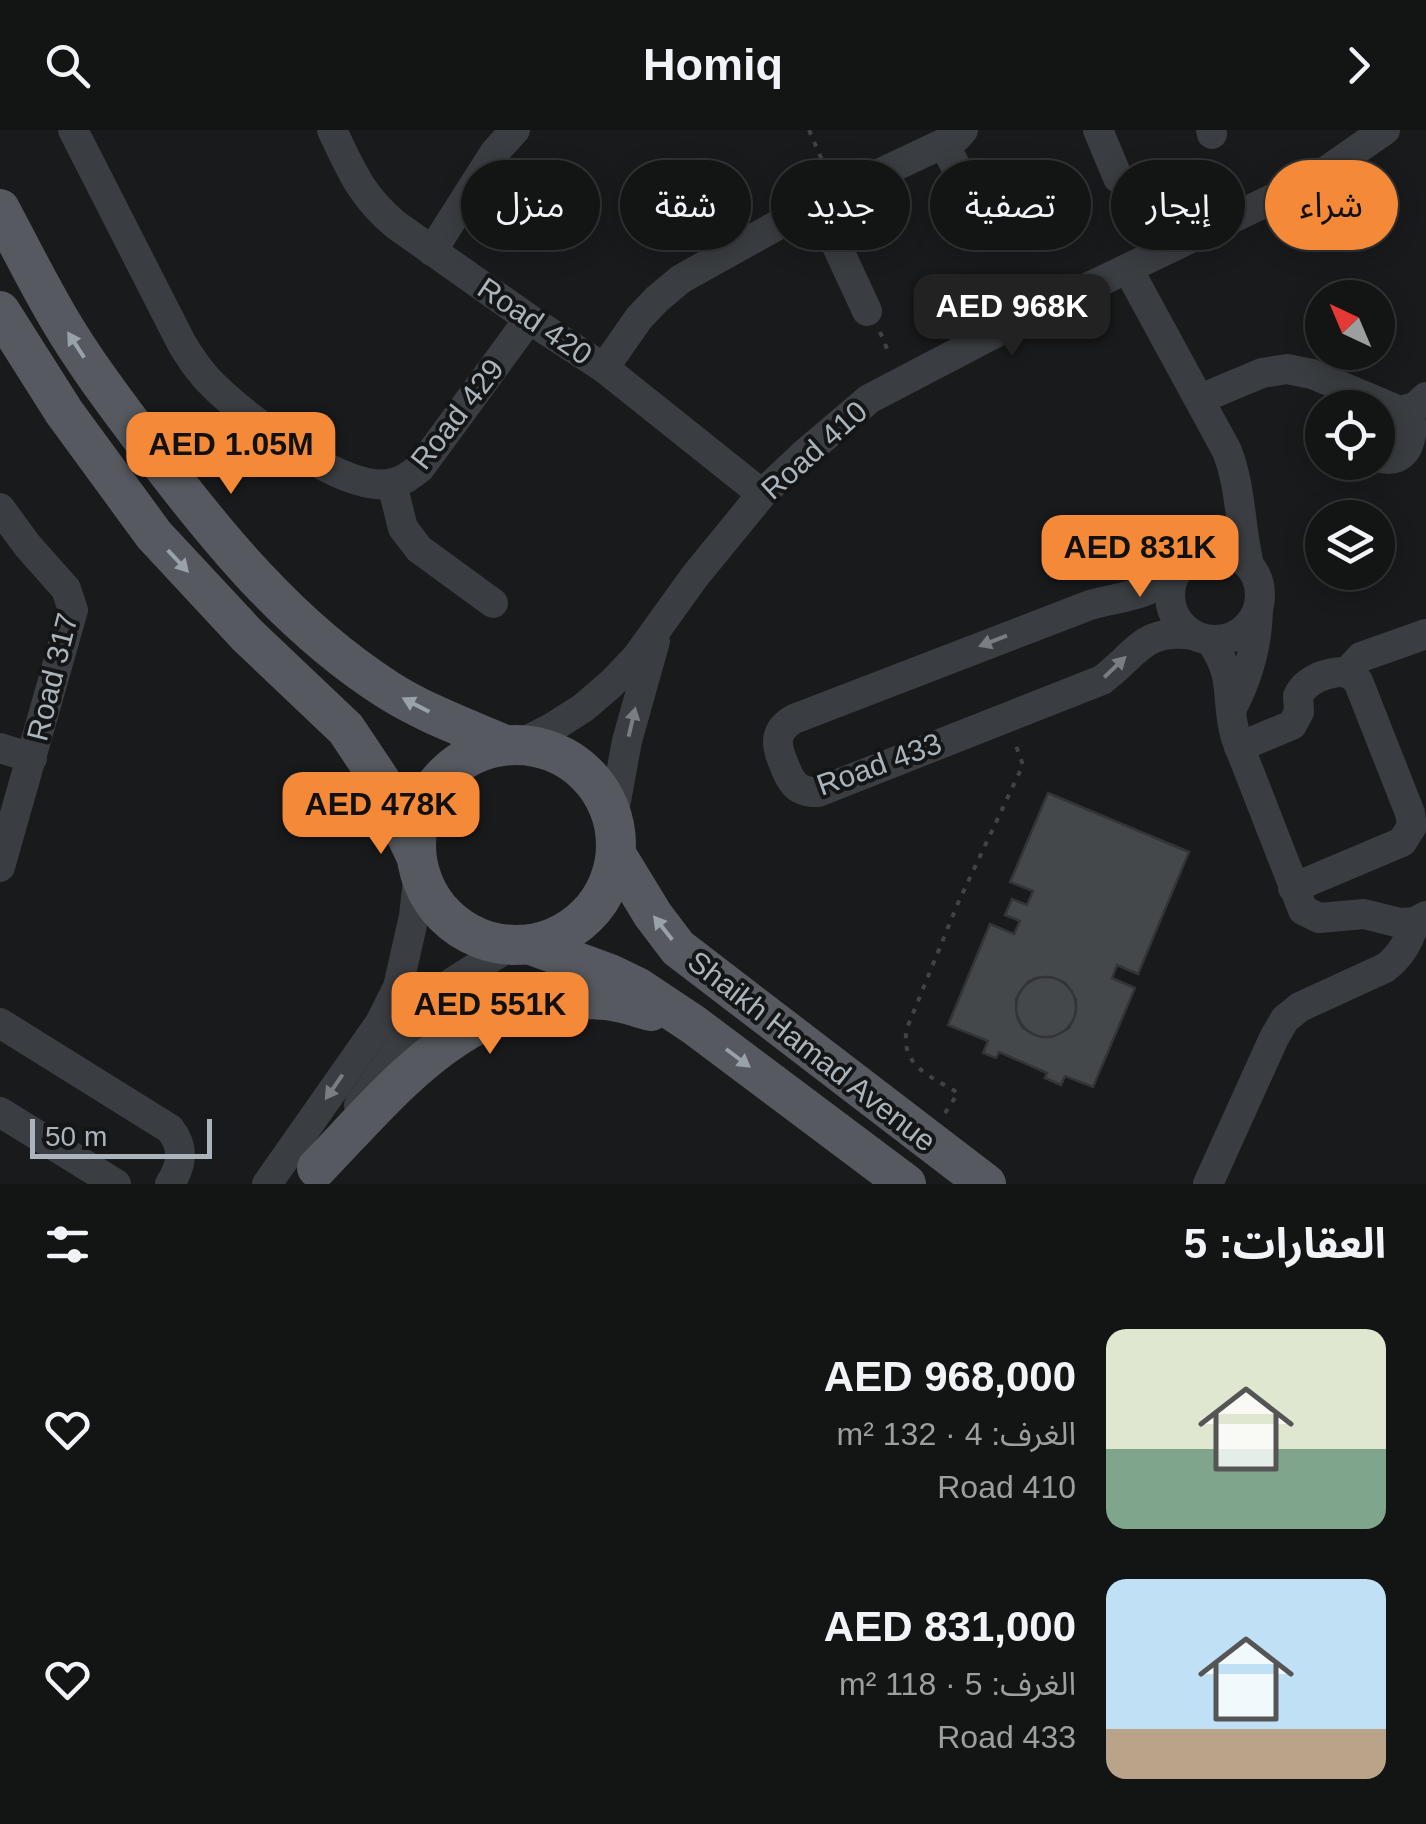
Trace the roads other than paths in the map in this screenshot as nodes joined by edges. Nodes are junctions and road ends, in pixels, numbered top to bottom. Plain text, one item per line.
1 (73, 130) edge
2 (332, 130) edge
3 (515, 130) edge
4 (1098, 130) edge
5 (1385, 130) edge
6 (954, 137) edge
7 (907, 160) edge
8 (1111, 161) edge
9 (0, 209) edge
10 (771, 230) edge
11 (845, 250) edge
12 (432, 251) junction
13 (1128, 269) junction
14 (0, 311) edge
15 (866, 311) road end
16 (529, 319) junction
17 (604, 368) junction
18 (1200, 400) junction
19 (1417, 404) edge
20 (1395, 460) edge
21 (392, 484) junction
22 (762, 494) junction
23 (1238, 507) junction
24 (0, 508) edge
25 (1211, 550) junction
26 (1249, 565) junction
27 (1179, 568) junction
28 (493, 603) dead end
29 (1258, 611) junction
30 (658, 629) junction
31 (1426, 634) edge
32 (1201, 637) junction
33 (1347, 672) junction
34 (1229, 714) junction
35 (513, 744) junction
36 (1239, 747) junction
37 (0, 748) edge
38 (32, 758) junction
39 (615, 836) junction
40 (417, 863) junction
41 (0, 867) edge
42 (1293, 888) junction
43 (1420, 919) edge
44 (520, 945) junction
45 (0, 1024) edge
46 (694, 1025) junction
47 (0, 1112) edge
48 (308, 1161) edge
49 (113, 1183) edge
50 (170, 1184) edge
51 (246, 1184) edge
52 (267, 1184) edge
53 (906, 1184) edge
54 (986, 1184) edge
55 (1208, 1184) edge

1 - 21 street, Road 429
2 - 12 street, Road 420
3 - 12 street
4 - 8 street
5 - 13 street, Road 410
6 - 7 street
35 -> 9 main road
10 - 17 street
11 - 15 street
12 - 16 street, Road 420
13 - 18 street
13 - 22 street, Road 410
14 -> 40 main road
16 - 17 street, Road 420
16 - 21 street, Road 429
17 - 22 street, Road 420
18 - 19 street
18 - 23 street
19 - 20 street
21 - 28 street
22 - 30 street, Road 410
23 - 25 street
23 - 26 street
24 - 38 street, Road 317
25 - 26 street
25 - 27 street
26 - 29 street
27 - 32 street
27 -> 32 street, Road 433
29 - 32 street
29 - 34 street
30 - 35 street, Road 410
39 -> 30 street, Road 410
31 - 33 street
32 - 34 street
33 - 36 street
33 - 42 street
34 - 36 street
35 - 39 main road
35 - 40 main road
36 - 42 street
37 - 38 street
38 - 41 street, Road 317
39 - 44 main road
54 -> 39 main road, Shaikh Hamad Avenue
40 - 44 main road
40 -> 48 street
42 - 43 street
43 - 55 street
44 - 46 main road, Shaikh Hamad Avenue
44 - 48 street
45 - 50 street
46 - 48 main road
46 -> 53 main road, Shaikh Hamad Avenue
47 - 49 street
48 - 51 street
48 - 52 street

